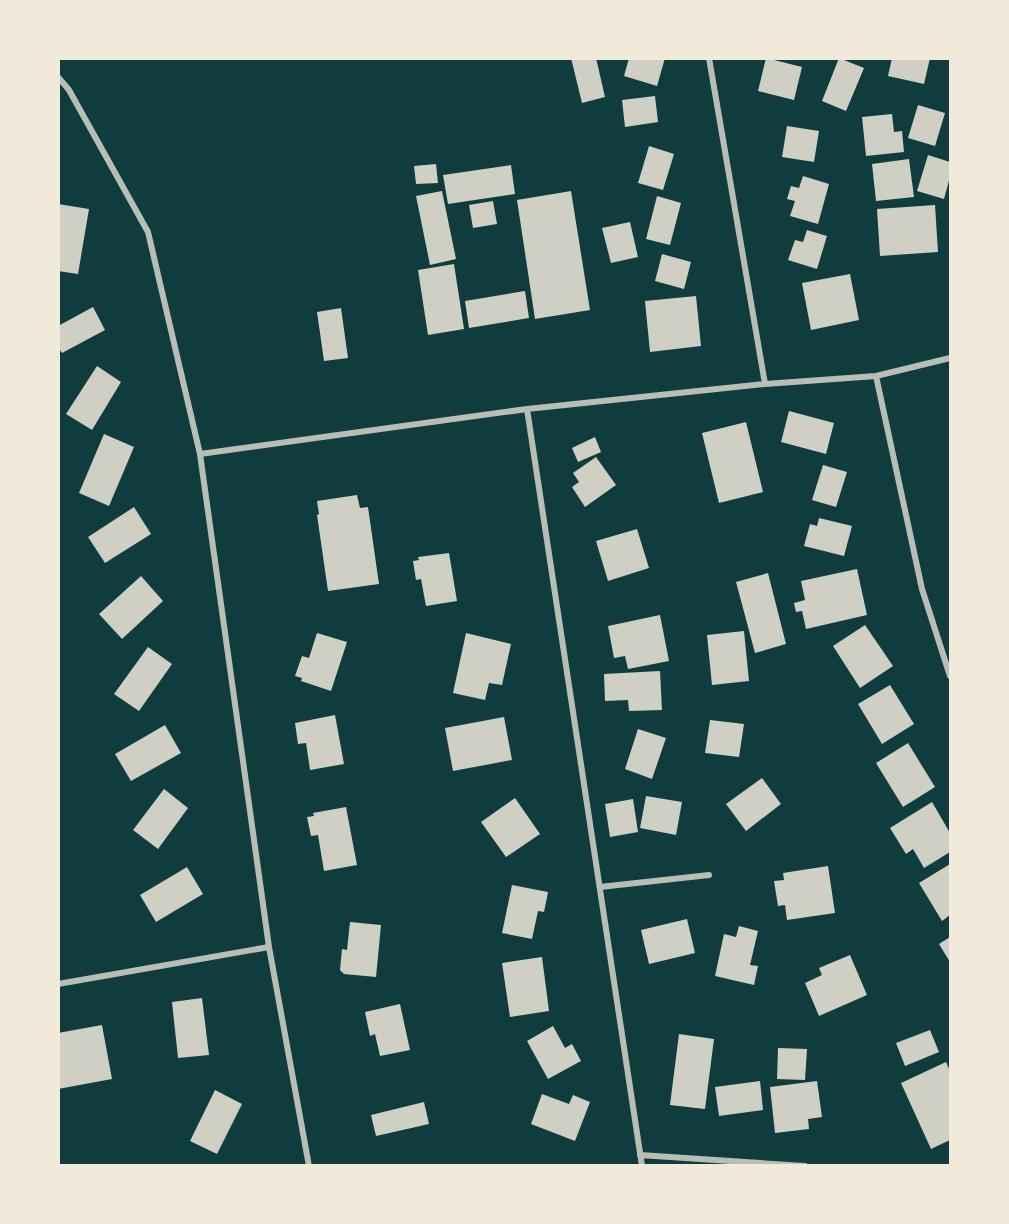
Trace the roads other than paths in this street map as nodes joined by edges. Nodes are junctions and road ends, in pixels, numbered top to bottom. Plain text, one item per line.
1 (710, 58) edge
2 (58, 77) edge
3 (951, 358) edge
4 (876, 376) junction
5 (765, 384) junction
6 (527, 409) junction
7 (200, 454) junction
8 (951, 676) edge
9 (709, 875) dead end
10 (600, 887) junction
11 (269, 947) junction
12 (58, 984) edge
13 (640, 1155) junction
14 (309, 1166) edge
15 (642, 1166) edge
16 (805, 1166) edge

1 - 5 street
2 - 7 street
3 - 4 street
4 - 5 street
4 - 8 street
5 - 6 street
6 - 7 street
6 - 10 street
7 - 11 street
9 - 10 street
10 - 13 street
11 - 12 street
11 - 14 street
13 - 15 street
13 - 16 street

